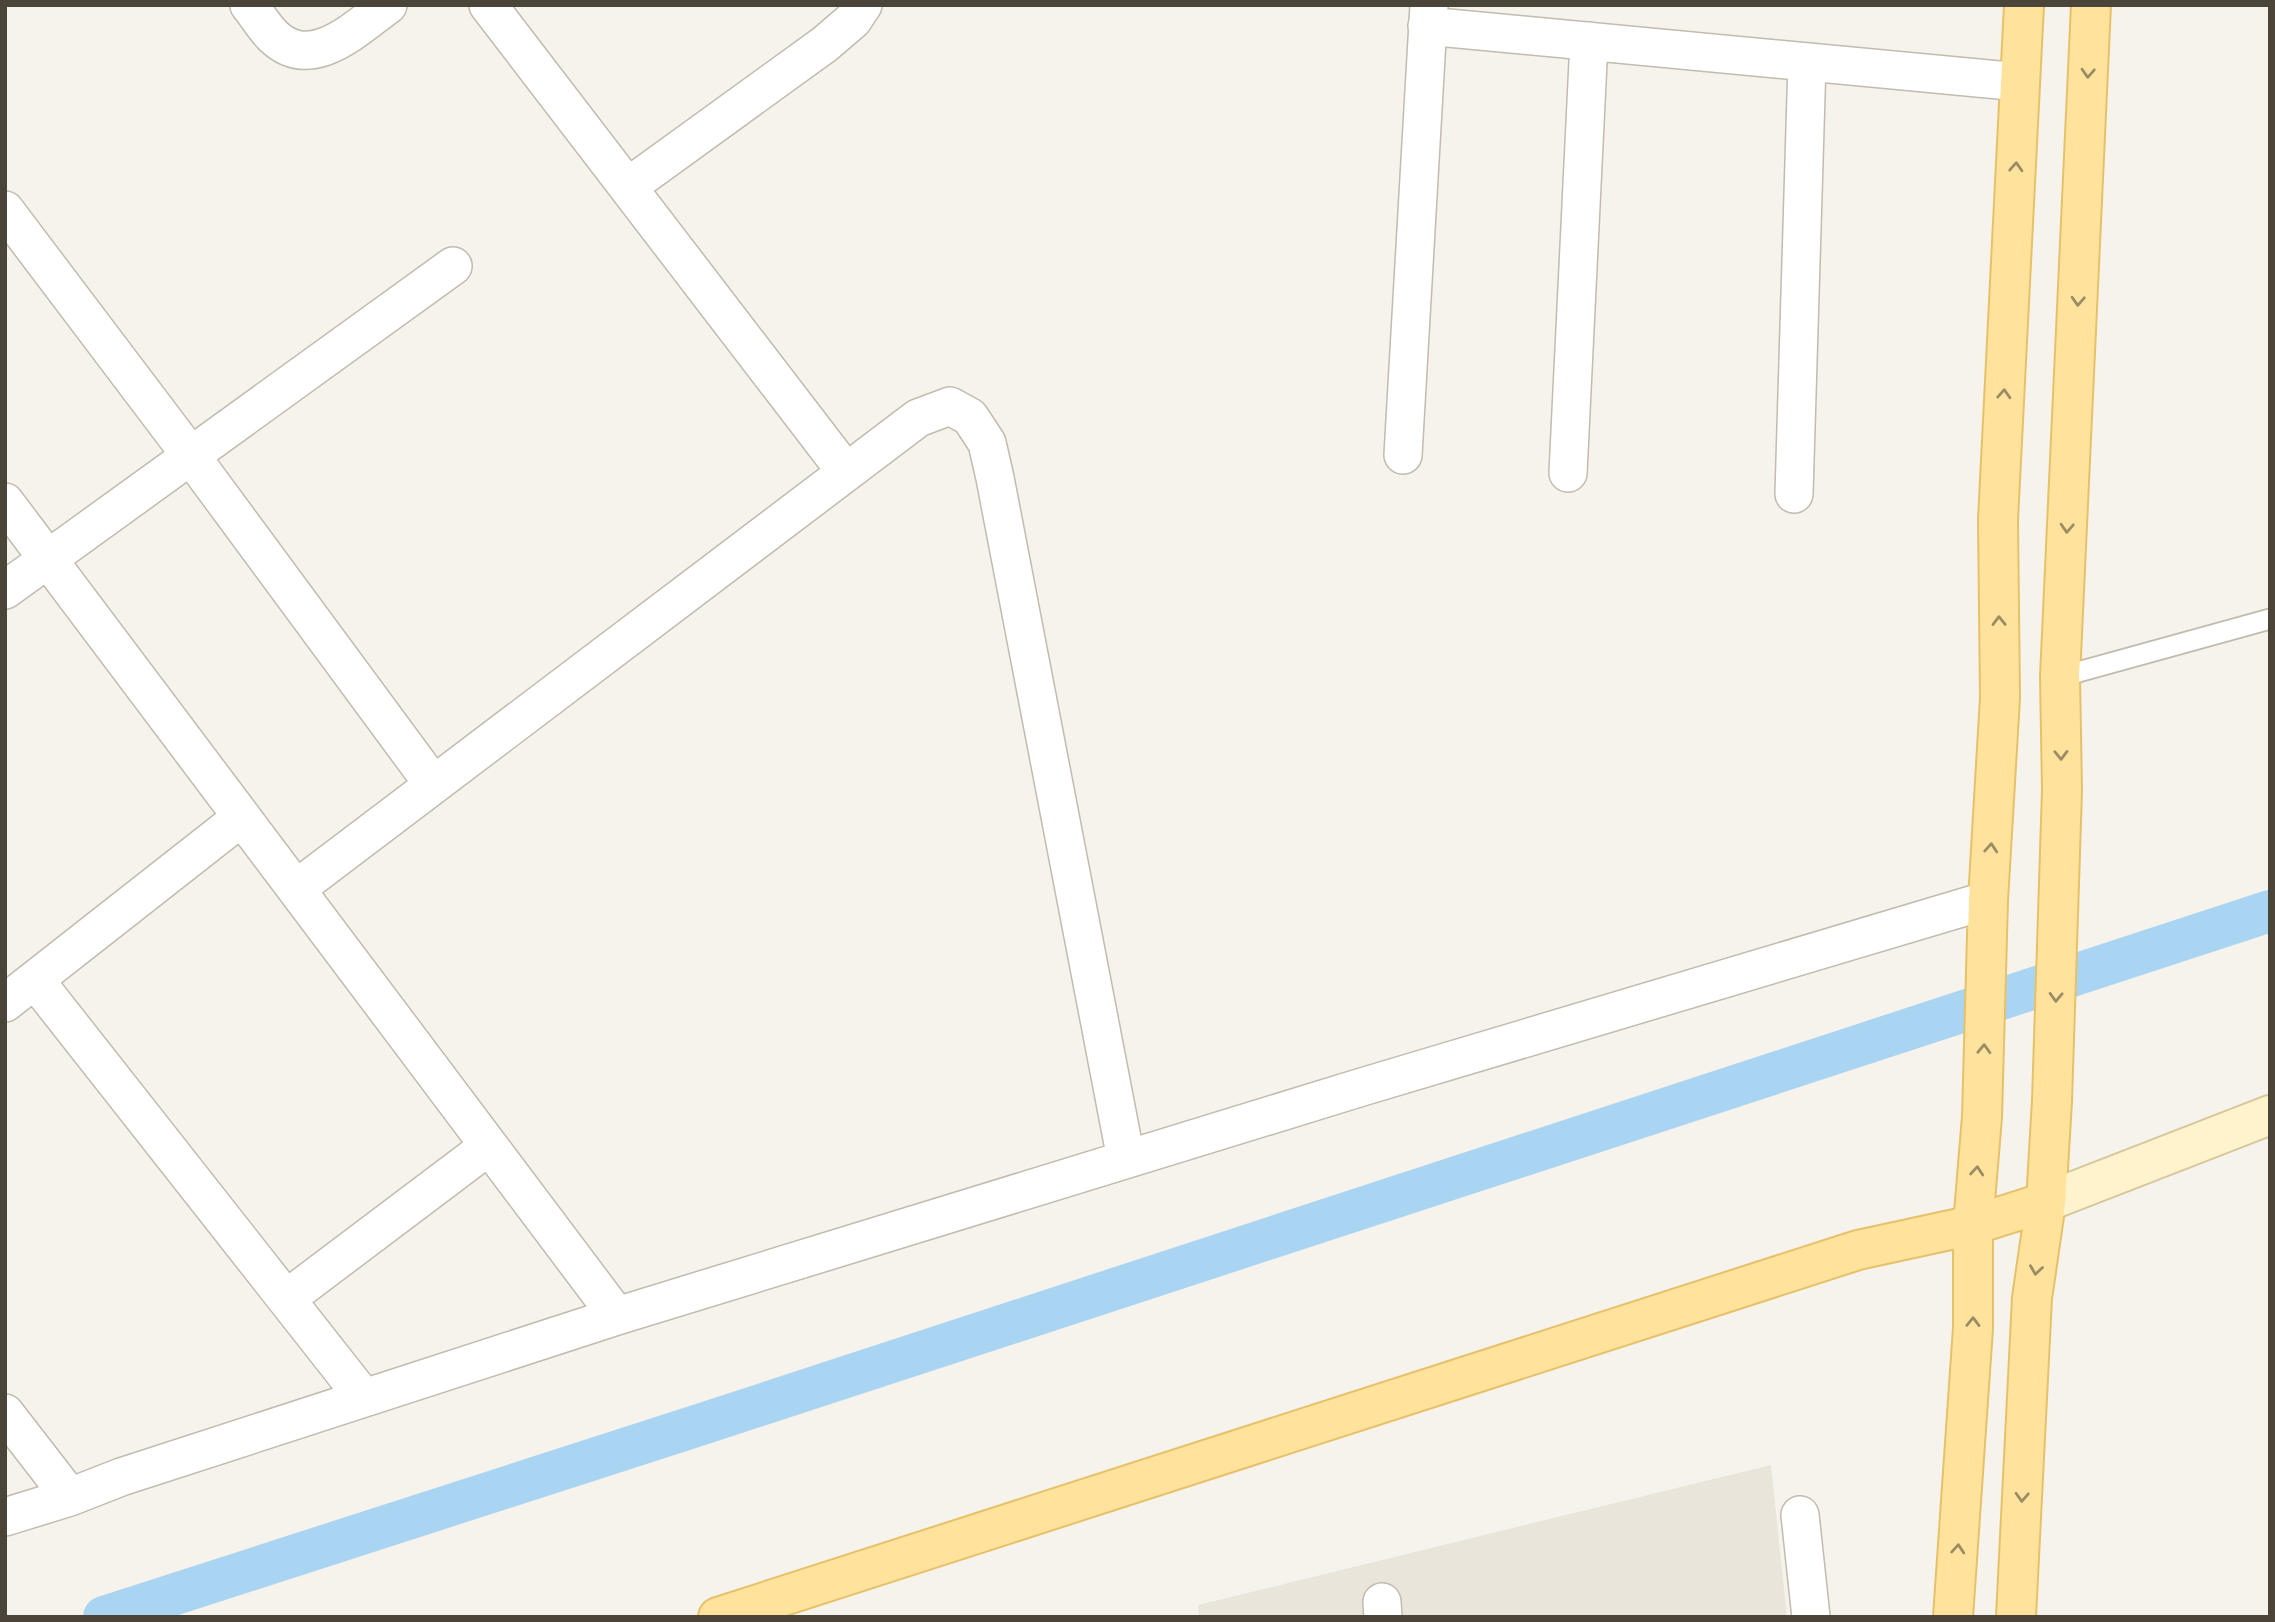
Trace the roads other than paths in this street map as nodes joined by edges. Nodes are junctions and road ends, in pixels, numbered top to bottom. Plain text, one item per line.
1 (249, 5) edge
2 (388, 5) edge
3 (488, 5) edge
4 (863, 5) edge
5 (2024, 5) edge
6 (2091, 5) edge
7 (1428, 15) edge
8 (1538, 20) edge
9 (1589, 41) junction
10 (1807, 62) junction
11 (2020, 82) junction
12 (629, 186) junction
13 (5, 210) edge
14 (453, 266) dead end
15 (1403, 455) dead end
16 (191, 456) junction
17 (846, 472) junction
18 (1568, 473) dead end
19 (1794, 494) dead end
20 (5, 502) edge
21 (48, 559) junction
22 (5, 590) edge
23 (2270, 618) edge
24 (2060, 677) junction
25 (433, 784) junction
26 (242, 817) junction
27 (296, 889) junction
28 (1988, 900) junction
29 (35, 980) junction
30 (5, 1003) edge
31 (2270, 1115) edge
32 (489, 1146) junction
33 (1126, 1159) junction
34 (2046, 1202) junction
35 (1973, 1225) junction
36 (286, 1299) junction
37 (617, 1316) junction
38 (364, 1398) junction
39 (5, 1413) edge
40 (70, 1497) junction
41 (1800, 1515) dead end
42 (5, 1517) edge
43 (718, 1617) edge
44 (1811, 1617) edge
45 (1953, 1617) edge
46 (2016, 1617) edge

1 - 2 street
3 - 12 street
4 - 12 street
5 - 11 main road
6 -> 24 main road
7 - 8 street
7 - 15 street
8 - 9 street
9 - 10 street
9 - 18 street
10 - 11 street
10 - 19 street
28 -> 11 main road
12 - 17 street
13 - 16 street
14 - 16 street
16 - 21 street
16 - 25 street
17 - 25 street
17 - 33 street
20 - 21 street
21 - 22 street
21 - 26 street
23 - 24 lane
24 -> 34 main road
25 - 27 street
26 - 27 street
26 - 29 street
27 - 32 street
28 - 33 street
35 -> 28 main road
29 - 30 street
29 - 36 street
31 - 34 main road
32 - 36 street
32 - 37 street
33 - 37 street
34 - 35 main road
34 -> 46 main road
35 - 43 main road
45 -> 35 main road
36 - 38 street
37 - 38 street
38 - 40 street
39 - 40 street
40 - 42 street
41 - 44 street

